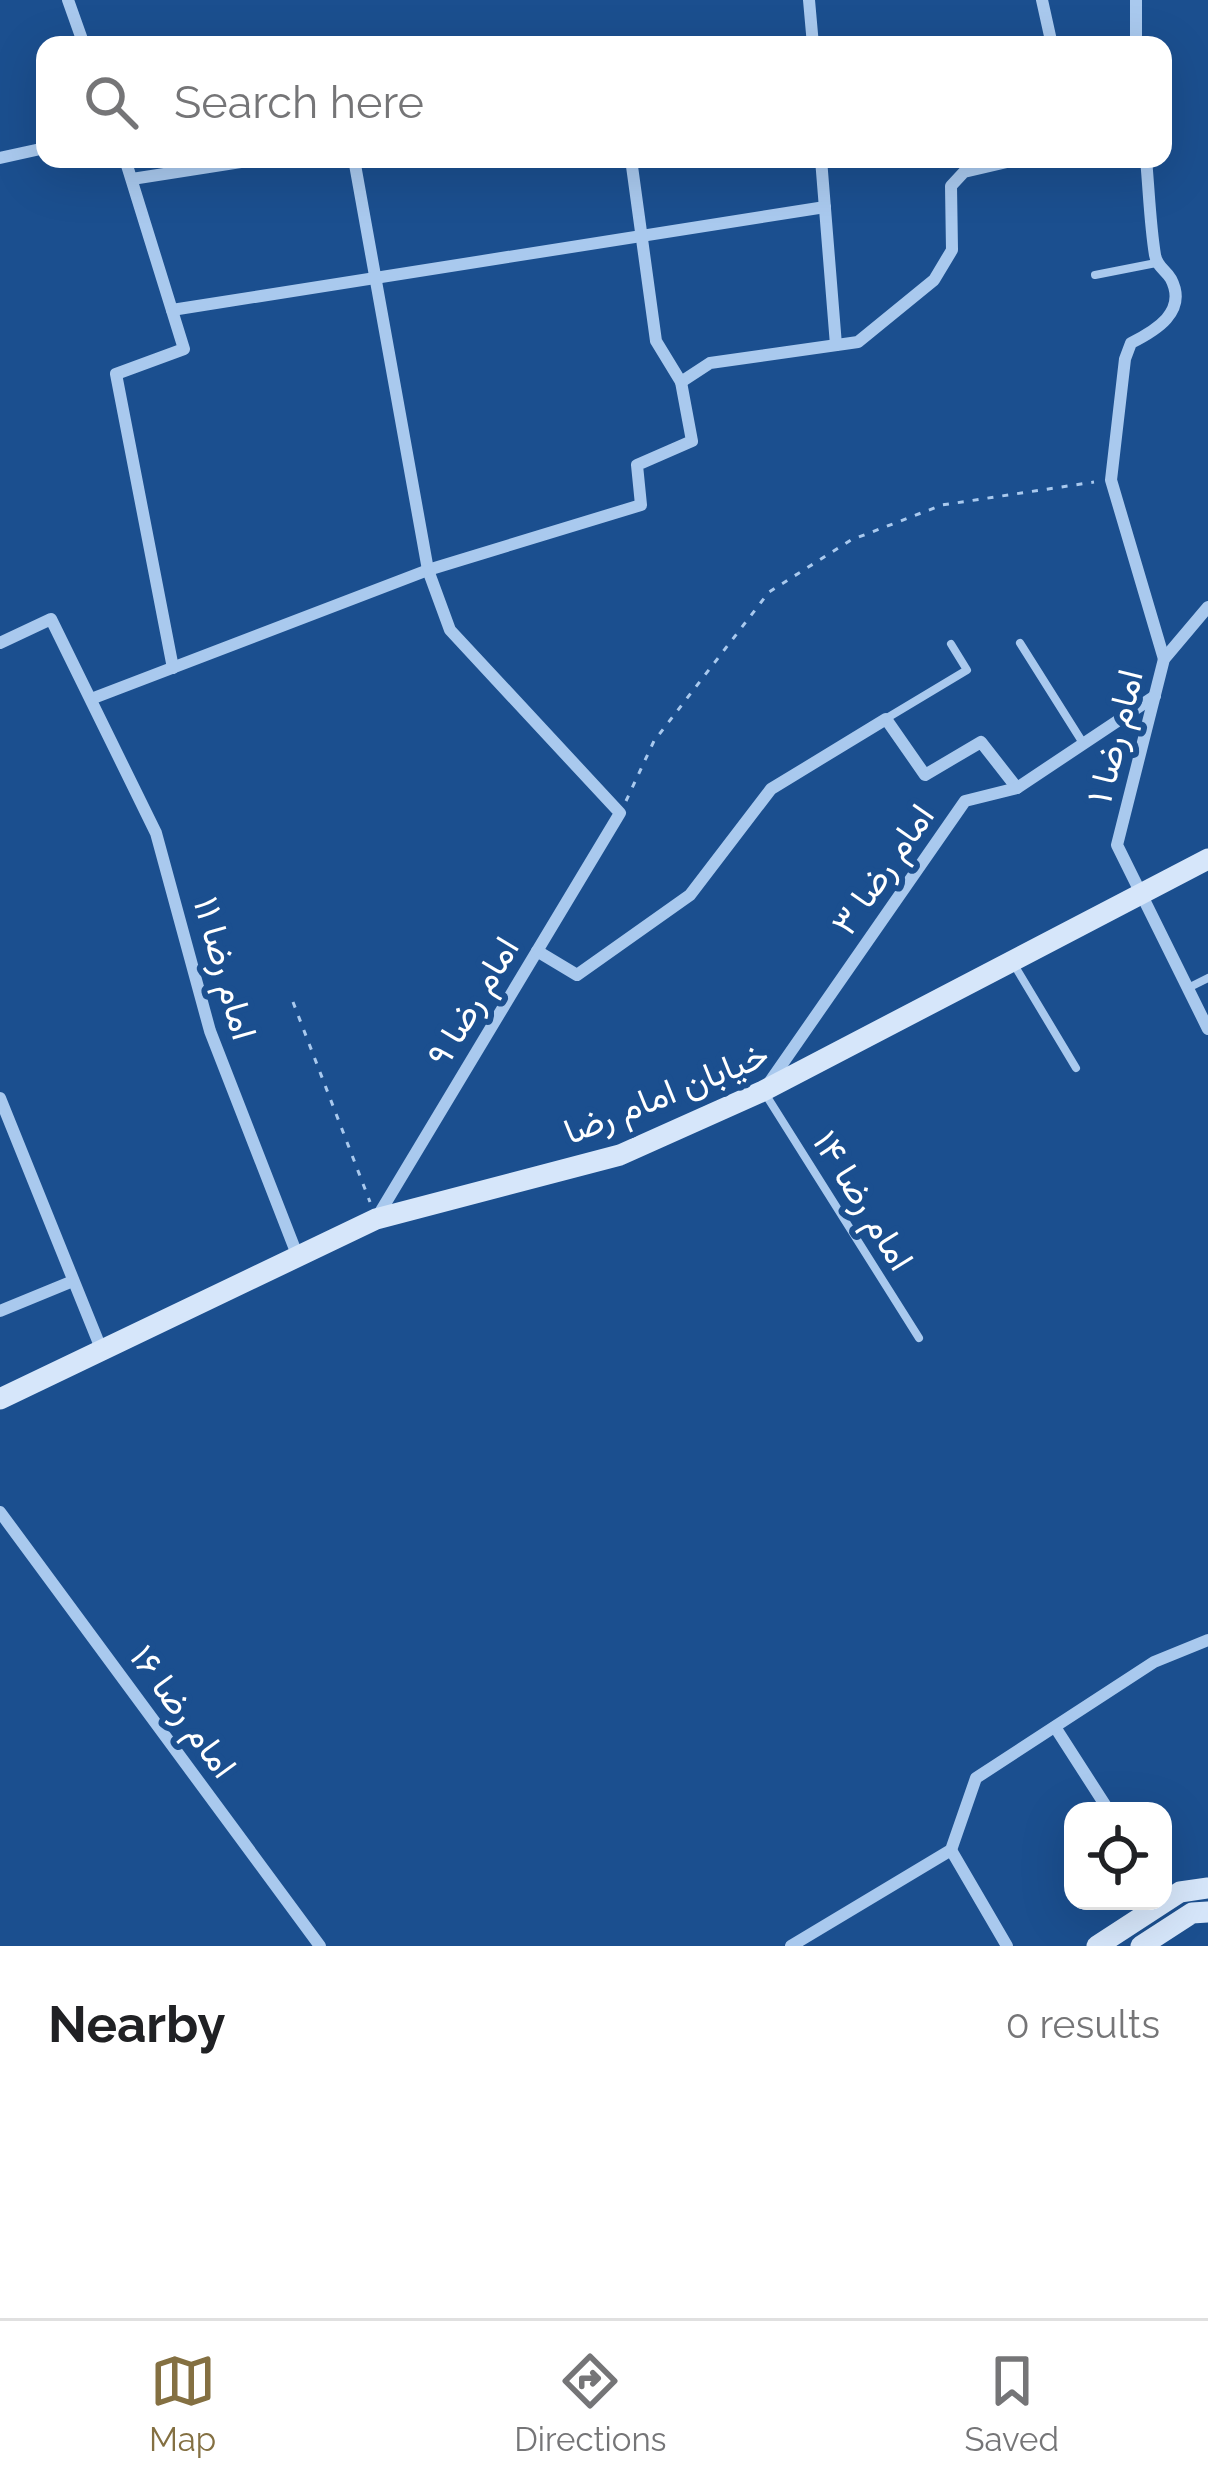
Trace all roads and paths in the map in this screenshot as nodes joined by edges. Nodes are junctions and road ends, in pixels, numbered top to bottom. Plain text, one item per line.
1 (68, 0) edge
2 (809, 0) edge
3 (1042, 0) edge
4 (1136, 0) edge
5 (81, 36) edge
6 (812, 36) edge
7 (1050, 36) edge
8 (1136, 36) edge
9 (36, 150) edge
10 (0, 158) edge
11 (129, 168) edge
12 (203, 168) edge
13 (356, 168) edge
14 (632, 168) edge
15 (822, 168) edge
16 (981, 168) edge
17 (1147, 168) edge
18 (133, 179) junction
19 (825, 207) junction
20 (642, 236) junction
21 (1156, 262) junction
22 (1095, 275) dead end
23 (375, 278) junction
24 (172, 310) junction
25 (836, 345) junction
26 (681, 382) junction
27 (1111, 480) junction
28 (428, 570) junction
29 (1208, 607) edge
30 (0, 643) edge
31 (1020, 643) dead end
32 (951, 644) dead end
33 (1164, 658) junction
34 (173, 668) junction
35 (1155, 696) junction
36 (91, 699) junction
37 (886, 719) junction
38 (1084, 743) junction
39 (1017, 788) junction
40 (620, 813) junction
41 (1208, 859) edge
42 (1142, 895) junction
43 (537, 951) junction
44 (1012, 962) junction
45 (1208, 978) edge
46 (1187, 988) junction
47 (293, 1002) dead end
48 (1208, 1029) edge
49 (1076, 1068) dead end
50 (764, 1091) junction
51 (0, 1098) edge
52 (15, 1136) junction
53 (0, 1142) edge
54 (376, 1219) junction
55 (298, 1257) junction
56 (74, 1281) junction
57 (0, 1311) edge
58 (920, 1338) dead end
59 (102, 1351) junction
60 (0, 1400) edge
61 (0, 1512) edge
62 (1208, 1640) edge
63 (1054, 1727) junction
64 (1103, 1802) edge
65 (951, 1850) junction
66 (1208, 1888) edge
67 (1172, 1894) edge
68 (1147, 1910) edge
69 (1208, 1912) edge
70 (320, 1946) edge
71 (791, 1946) edge
72 (1007, 1946) edge
73 (1097, 1946) edge
74 (1141, 1946) edge

1 - 5 street
2 - 6 street
3 - 7 street
4 - 8 street
9 - 10 street
11 - 18 street
12 - 18 street
13 - 23 street
14 - 20 street
15 - 19 street
16 - 25 street
17 - 21 street
18 - 24 street
19 - 20 street
19 - 25 street
20 - 23 street
20 - 26 street
21 - 22 lane
21 - 27 street
23 - 24 street
23 - 28 street
24 - 34 street
25 - 26 street
26 - 28 street
27 - 33 street
27 - 40 path
28 - 34 street
28 - 40 street
29 - 33 street
30 - 36 street, امام رضا ۱۱
31 - 38 lane
32 - 37 lane
33 - 35 street, امام رضا ۱
34 - 36 street
35 - 38 street, امام رضا ۳
35 - 42 street, امام رضا ۱
36 - 55 street, امام رضا ۱۱
37 - 39 street
37 - 43 street
38 - 39 street, امام رضا ۳
39 - 50 street, امام رضا ۳
40 - 43 street, امام رضا ۹
41 - 42 street, خیابان امام رضا
42 - 44 street, خیابان امام رضا
42 - 46 street, امام رضا ۱
43 - 54 street, امام رضا ۹
44 - 49 lane
44 - 50 street, خیابان امام رضا
45 - 46 lane
46 - 48 street, امام رضا ۱
47 - 54 path
50 - 54 street, خیابان امام رضا
50 - 58 lane, امام رضا ۱۴
51 - 52 street
52 - 53 street
52 - 56 street
54 - 55 street, خیابان امام رضا
55 - 59 street, خیابان امام رضا
56 - 57 street
56 - 59 street
59 - 60 street, خیابان امام رضا
61 - 70 street, امام رضا ۱۶
62 - 63 street
63 - 64 street
63 - 65 street
65 - 71 street
65 - 72 street
66 - 67 street
68 - 73 street
69 - 74 street

